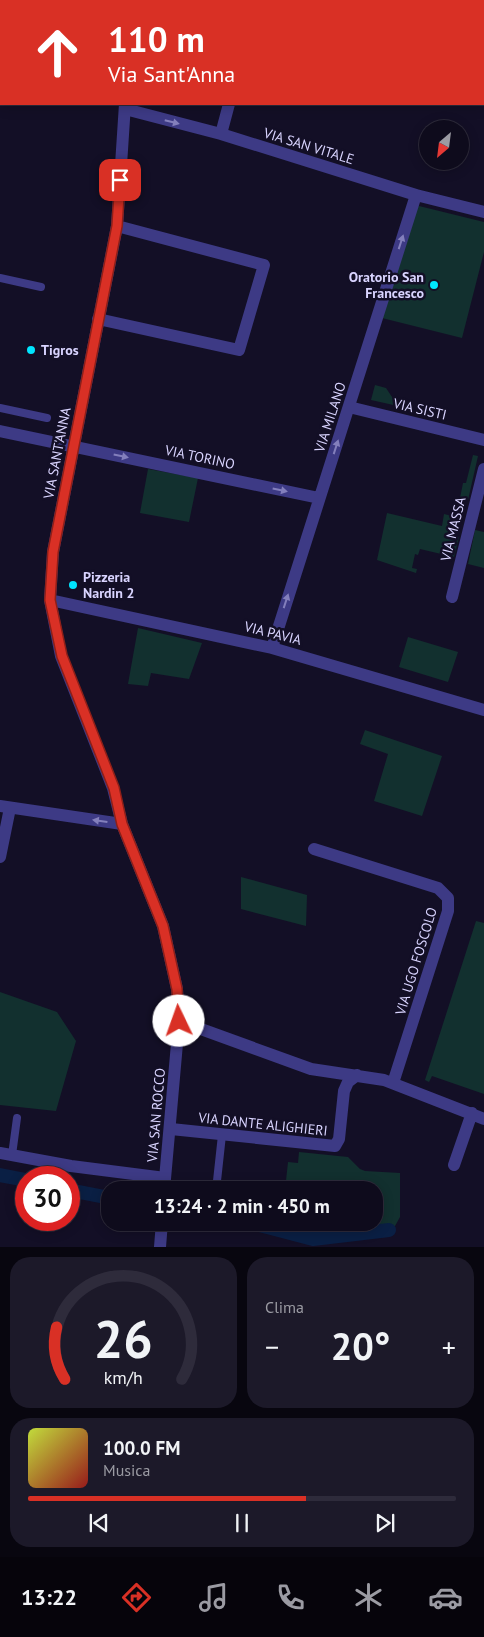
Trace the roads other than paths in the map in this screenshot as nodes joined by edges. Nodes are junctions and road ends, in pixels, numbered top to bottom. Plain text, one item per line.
1 (229, 105) edge
2 (125, 107) edge
3 (221, 134) junction
4 (416, 194) junction
5 (484, 212) edge
6 (117, 226) junction
7 (0, 278) edge
8 (41, 287) dead end
9 (98, 319) junction
10 (349, 407) junction
11 (0, 408) edge
12 (47, 418) dead end
13 (0, 432) edge
14 (484, 440) edge
15 (74, 446) junction
16 (484, 469) edge
17 (319, 498) junction
18 (452, 597) dead end
19 (50, 600) junction
20 (272, 648) junction
21 (484, 710) edge
22 (5, 807) edge
23 (122, 824) junction
24 (314, 849) dead end
25 (0, 857) edge
26 (179, 1021) junction
27 (357, 1075) junction
28 (393, 1083) junction
29 (472, 1113) junction
30 (17, 1118) dead end
31 (484, 1119) edge
32 (171, 1129) junction
33 (222, 1135) junction
34 (6, 1154) edge
35 (454, 1165) dead end
36 (148, 1181) edge
37 (164, 1181) edge
38 (217, 1181) edge
39 (162, 1231) edge
40 (160, 1247) edge

1 - 3 street
2 -> 3 street, VIA SAN VITALE
2 - 6 street, VIA SANT'ANNA
3 - 4 street, VIA SAN VITALE
4 - 5 street, VIA SAN VITALE
10 -> 4 street, VIA MILANO
6 - 9 street, VIA SANT'ANNA
6 - 9 street
7 - 8 lane
9 - 15 street, VIA SANT'ANNA
10 - 14 street, VIA SISTI
17 -> 10 street, VIA MILANO
11 - 12 lane
13 - 15 street, VIA TORINO
15 -> 17 street, VIA TORINO
15 - 19 street, VIA SANT'ANNA
16 - 18 street, VIA MASSA
20 -> 17 street, VIA MILANO
19 - 20 street, VIA PAVIA
19 - 23 street, VIA SANT'ANNA
20 - 21 street, VIA PAVIA
23 -> 22 street
22 - 25 street
23 - 26 street, VIA SAN ROCCO
24 - 28 street, VIA UGO FOSCOLO
26 - 27 street
26 - 32 street, VIA SAN ROCCO
27 - 28 street
27 - 33 street, VIA DANTE ALIGHIERI
28 - 29 street
29 - 31 street
29 - 35 street
30 - 34 lane
32 - 33 street, VIA DANTE ALIGHIERI
32 - 37 street, VIA SAN ROCCO
33 - 38 lane
34 - 36 street
39 - 40 street

